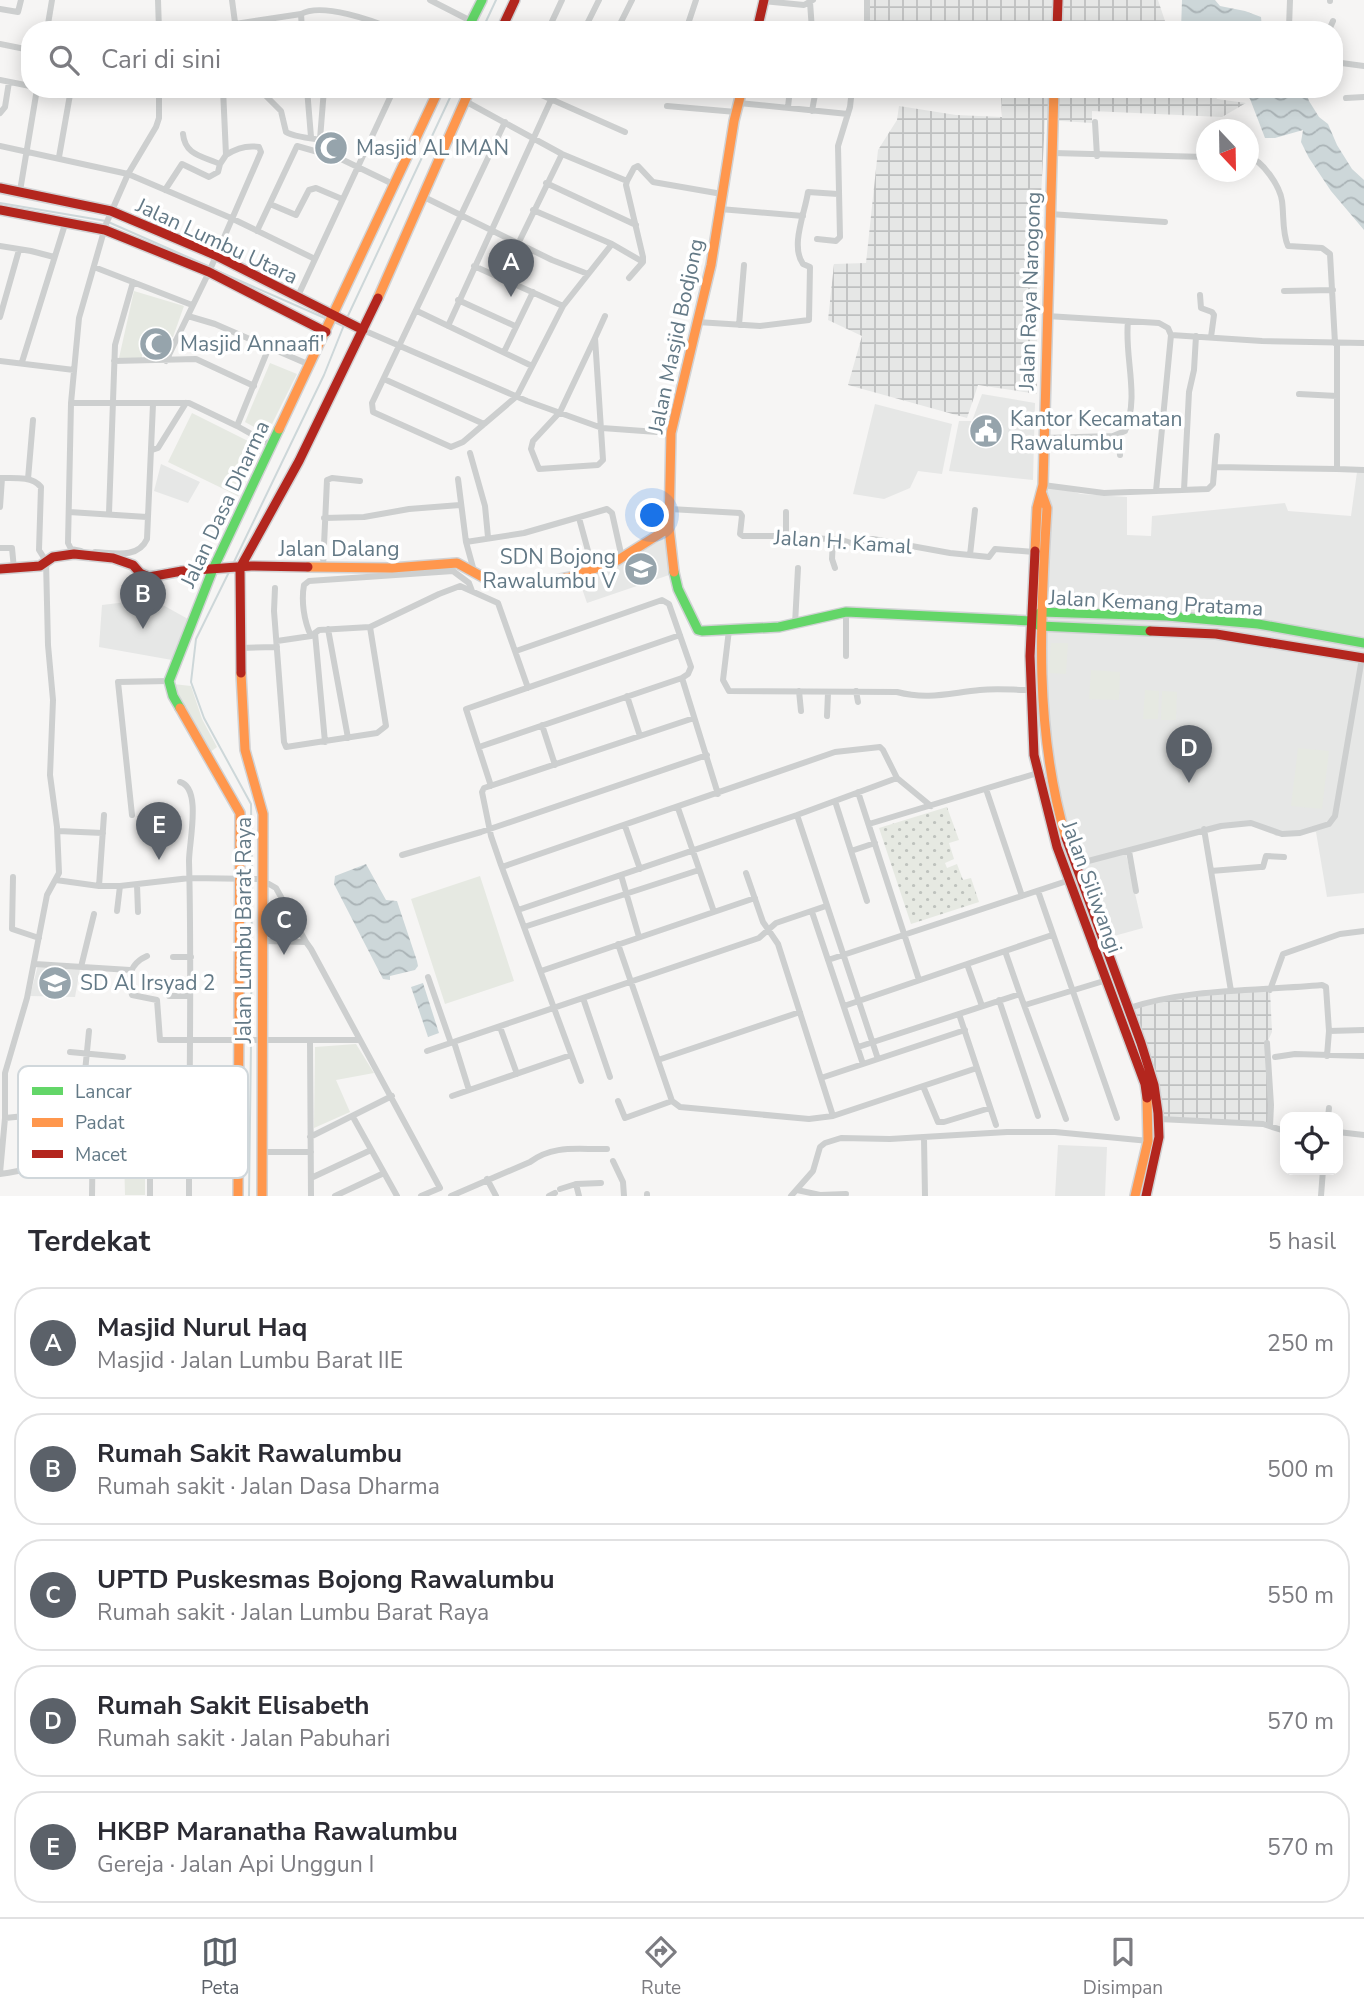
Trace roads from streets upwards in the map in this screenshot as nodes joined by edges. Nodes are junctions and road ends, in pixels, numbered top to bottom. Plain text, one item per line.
1 (21, 0) edge
2 (52, 0) edge
3 (158, 0) edge
4 (232, 0) edge
5 (482, 0) edge
6 (515, 0) edge
7 (562, 0) edge
8 (599, 0) edge
9 (632, 0) edge
10 (696, 0) edge
11 (867, 0) edge
12 (1058, 0) edge
13 (1290, 0) edge
14 (433, 1) edge
15 (764, 1) edge
16 (811, 1) edge
17 (0, 9) edge
18 (301, 14) junction
19 (48, 21) edge
20 (159, 21) edge
21 (235, 21) edge
22 (266, 21) edge
23 (301, 21) edge
24 (372, 21) edge
25 (463, 21) edge
26 (471, 21) edge
27 (505, 21) edge
28 (552, 21) edge
29 (588, 21) edge
30 (622, 21) edge
31 (689, 21) edge
32 (759, 21) edge
33 (812, 21) edge
34 (867, 21) edge
35 (1057, 21) edge
36 (1289, 21) edge
37 (0, 44) edge
38 (21, 48) edge
39 (1343, 63) edge
40 (1364, 66) edge
41 (0, 80) edge
42 (9, 82) junction
43 (21, 84) edge
44 (1364, 97) edge
45 (35, 98) edge
46 (69, 98) edge
47 (159, 98) edge
48 (223, 98) edge
49 (269, 98) edge
50 (308, 98) edge
51 (323, 98) edge
52 (390, 98) edge
53 (435, 98) edge
54 (466, 98) edge
55 (542, 98) edge
56 (552, 98) edge
57 (740, 98) edge
58 (789, 98) edge
59 (814, 98) edge
60 (851, 98) edge
61 (1054, 98) edge
62 (1346, 99) dead end
63 (464, 101) junction
64 (549, 103) junction
65 (667, 106) dead end
66 (738, 107) junction
67 (788, 107) junction
68 (812, 111) junction
69 (0, 113) edge
70 (848, 114) junction
71 (505, 122) junction
72 (1096, 122) dead end
73 (625, 132) dead end
74 (183, 134) dead end
75 (533, 136) junction
76 (311, 137) junction
77 (320, 139) junction
78 (0, 146) edge
79 (26, 150) junction
80 (189, 150) junction
81 (1053, 153) junction
82 (562, 154) junction
83 (226, 155) junction
84 (1097, 156) junction
85 (59, 157) junction
86 (1196, 157) edge
87 (339, 158) junction
88 (1259, 163) edge
89 (182, 164) junction
90 (219, 164) junction
91 (357, 167) junction
92 (128, 174) junction
93 (627, 181) junction
94 (546, 183) junction
95 (395, 185) junction
96 (0, 188) edge
97 (164, 190) junction
98 (20, 191) junction
99 (722, 194) junction
100 (838, 194) junction
101 (424, 197) junction
102 (342, 200) junction
103 (270, 204) junction
104 (720, 209) junction
105 (0, 210) edge
106 (533, 210) junction
107 (111, 213) junction
108 (460, 214) junction
109 (1050, 214) junction
110 (803, 216) junction
111 (231, 218) junction
112 (66, 221) junction
113 (1165, 222) dead end
114 (636, 225) junction
115 (105, 227) junction
116 (490, 230) junction
117 (257, 231) junction
118 (817, 239) dead end
119 (518, 244) junction
120 (612, 244) junction
121 (0, 246) edge
122 (19, 250) junction
123 (54, 257) junction
124 (214, 257) junction
125 (315, 259) junction
126 (643, 262) junction
127 (744, 265) dead end
128 (474, 266) junction
129 (94, 267) junction
130 (209, 270) junction
131 (588, 274) junction
132 (629, 278) dead end
133 (0, 280) edge
134 (11, 282) junction
135 (133, 282) junction
136 (1333, 290) junction
137 (1284, 291) dead end
138 (533, 292) junction
139 (1200, 295) dead end
140 (296, 298) junction
141 (458, 300) junction
142 (192, 305) junction
143 (563, 306) junction
144 (417, 311) junction
145 (188, 316) junction
146 (605, 316) dead end
147 (1047, 316) junction
148 (0, 317) edge
149 (1128, 321) junction
150 (332, 322) junction
151 (697, 322) junction
152 (739, 325) junction
153 (448, 326) junction
154 (515, 326) junction
155 (361, 328) junction
156 (1171, 335) junction
157 (1196, 336) junction
158 (1211, 337) junction
159 (595, 338) junction
160 (1336, 343) junction
161 (1364, 343) edge
162 (400, 346) junction
163 (269, 347) junction
164 (503, 352) junction
165 (0, 361) edge
166 (114, 361) junction
167 (166, 361) junction
168 (22, 362) junction
169 (310, 365) junction
170 (532, 366) junction
171 (74, 370) junction
172 (384, 379) junction
173 (254, 386) junction
174 (1299, 394) dead end
175 (517, 396) junction
176 (1338, 396) junction
177 (112, 402) junction
178 (71, 403) junction
179 (186, 403) junction
180 (153, 404) junction
181 (560, 412) junction
182 (33, 421) dead end
183 (484, 424) junction
184 (237, 426) junction
185 (602, 428) junction
186 (671, 433) junction
187 (1118, 435) junction
188 (1217, 436) dead end
189 (1043, 438) junction
190 (271, 446) junction
191 (152, 450) junction
192 (470, 453) dead end
193 (1120, 455) dead end
194 (1216, 467) junction
195 (1337, 468) junction
196 (1364, 470) edge
197 (1, 478) edge
198 (28, 479) junction
199 (458, 479) dead end
200 (360, 481) dead end
201 (1042, 490) junction
202 (1184, 490) junction
203 (1156, 491) junction
204 (460, 505) junction
205 (0, 507) edge
206 (670, 509) junction
207 (975, 510) dead end
208 (69, 512) junction
209 (786, 512) dead end
210 (108, 513) junction
211 (147, 517) junction
212 (324, 518) junction
213 (579, 518) junction
214 (669, 528) junction
215 (786, 536) junction
216 (488, 537) junction
217 (833, 540) junction
218 (466, 542) junction
219 (0, 548) edge
220 (1034, 552) junction
221 (970, 555) junction
222 (622, 558) junction
223 (46, 561) junction
224 (323, 567) junction
225 (218, 568) junction
226 (237, 568) junction
227 (798, 568) dead end
228 (835, 568) dead end
229 (0, 569) edge
230 (14, 569) junction
231 (593, 569) junction
232 (476, 576) junction
233 (1038, 582) junction
234 (275, 588) dead end
235 (472, 591) junction
236 (846, 612) junction
237 (1041, 612) junction
238 (1054, 612) junction
239 (1111, 614) junction
240 (1167, 616) junction
241 (1036, 623) junction
242 (795, 624) junction
243 (1271, 625) junction
244 (1054, 626) junction
245 (370, 627) junction
246 (1110, 628) junction
247 (328, 629) junction
248 (729, 630) junction
249 (1167, 631) junction
250 (1309, 633) junction
251 (313, 634) junction
252 (680, 635) junction
253 (1269, 641) junction
254 (1364, 643) edge
255 (277, 644) junction
256 (240, 648) junction
257 (1307, 648) junction
258 (516, 651) junction
259 (846, 656) dead end
260 (1363, 658) edge
261 (682, 678) junction
262 (169, 681) junction
263 (528, 688) junction
264 (1030, 690) junction
265 (799, 691) junction
266 (856, 691) junction
267 (828, 693) junction
268 (627, 696) junction
269 (858, 702) dead end
270 (801, 711) dead end
271 (827, 716) dead end
272 (694, 718) junction
273 (542, 725) junction
274 (640, 736) junction
275 (348, 738) junction
276 (325, 742) junction
277 (478, 747) junction
278 (707, 755) junction
279 (555, 765) junction
280 (1050, 771) junction
281 (1038, 772) junction
282 (897, 778) junction
283 (180, 782) dead end
284 (491, 786) junction
285 (986, 789) junction
286 (858, 792) junction
287 (718, 794) junction
288 (835, 801) junction
289 (931, 806) junction
290 (678, 808) junction
291 (104, 815) dead end
292 (132, 815) dead end
293 (797, 815) junction
294 (869, 824) junction
295 (625, 826) junction
296 (490, 829) junction
297 (1204, 829) junction
298 (58, 831) junction
299 (103, 833) junction
300 (874, 843) junction
301 (693, 850) junction
302 (851, 851) junction
303 (1129, 851) junction
304 (402, 855) dead end
305 (1284, 857) dead end
306 (1073, 865) junction
307 (502, 867) junction
308 (639, 869) junction
309 (699, 870) junction
310 (1211, 871) junction
311 (746, 873) dead end
312 (621, 875) junction
313 (13, 877) dead end
314 (190, 878) junction
315 (241, 878) junction
316 (1073, 878) junction
317 (56, 880) junction
318 (261, 881) junction
319 (137, 885) junction
320 (99, 886) junction
321 (120, 886) junction
322 (1038, 891) junction
323 (1136, 891) dead end
324 (626, 894) junction
325 (1022, 897) junction
326 (755, 898) junction
327 (867, 901) dead end
328 (827, 905) junction
329 (518, 910) junction
330 (117, 911) dead end
331 (138, 912) dead end
332 (714, 912) junction
333 (812, 912) junction
334 (94, 914) dead end
335 (524, 927) junction
336 (768, 931) junction
337 (1364, 931) edge
338 (1052, 934) junction
339 (904, 935) junction
340 (639, 937) junction
341 (39, 938) junction
342 (262, 942) junction
343 (306, 942) junction
344 (618, 944) junction
345 (1005, 951) junction
346 (843, 955) junction
347 (147, 956) dead end
348 (173, 957) dead end
349 (191, 957) junction
350 (828, 960) junction
351 (35, 964) junction
352 (967, 964) junction
353 (81, 967) junction
354 (130, 970) junction
355 (541, 971) junction
356 (428, 977) dead end
357 (919, 980) junction
358 (1107, 980) junction
359 (631, 982) junction
360 (1270, 989) junction
361 (1071, 991) junction
362 (1231, 991) junction
363 (1020, 995) junction
364 (169, 996) dead end
365 (190, 996) junction
366 (583, 998) junction
367 (999, 1000) junction
368 (858, 1001) junction
369 (1026, 1005) junction
370 (844, 1006) junction
371 (982, 1006) junction
372 (554, 1008) junction
373 (1129, 1009) junction
374 (800, 1012) junction
375 (960, 1014) junction
376 (500, 1027) junction
377 (965, 1030) junction
378 (1364, 1030) edge
379 (89, 1031) dead end
380 (1329, 1031) junction
381 (240, 1039) junction
382 (189, 1040) junction
383 (258, 1040) junction
384 (360, 1040) junction
385 (310, 1041) junction
386 (452, 1043) junction
387 (872, 1043) junction
388 (1267, 1043) dead end
389 (858, 1048) junction
390 (427, 1051) dead end
391 (70, 1052) dead end
392 (86, 1055) junction
393 (571, 1055) junction
394 (1327, 1056) junction
395 (1364, 1056) edge
396 (123, 1057) dead end
397 (1276, 1057) dead end
398 (877, 1059) junction
399 (658, 1060) junction
400 (863, 1064) junction
401 (85, 1066) edge
402 (189, 1066) edge
403 (240, 1066) edge
404 (977, 1068) junction
405 (517, 1073) junction
406 (610, 1077) dead end
407 (821, 1078) junction
408 (581, 1081) dead end
409 (923, 1086) junction
410 (2, 1088) edge
411 (470, 1090) junction
412 (392, 1096) junction
413 (452, 1096) dead end
414 (618, 1101) dead end
415 (672, 1101) junction
416 (990, 1108) junction
417 (1329, 1108) dead end
418 (1329, 1112) edge
419 (3, 1114) edge
420 (833, 1116) junction
421 (1038, 1116) dead end
422 (354, 1117) junction
423 (1116, 1118) dead end
424 (1066, 1119) dead end
425 (1158, 1119) junction
426 (996, 1125) dead end
427 (1270, 1126) junction
428 (1280, 1130) edge
429 (1343, 1133) edge
430 (1364, 1135) edge
431 (310, 1137) junction
432 (924, 1138) junction
433 (1149, 1141) junction
434 (607, 1149) dead end
435 (371, 1150) junction
436 (262, 1152) junction
437 (311, 1152) junction
438 (613, 1161) dead end
439 (384, 1173) junction
440 (1, 1174) edge
441 (18, 1174) edge
442 (1323, 1175) edge
443 (93, 1178) edge
444 (151, 1178) edge
445 (189, 1178) edge
446 (238, 1178) edge
447 (311, 1178) junction
448 (487, 1179) junction
449 (601, 1183) dead end
450 (576, 1184) junction
451 (797, 1190) junction
452 (555, 1192) edge
453 (846, 1194) edge
454 (92, 1196) edge
455 (150, 1196) edge
456 (189, 1196) edge
457 (238, 1196) edge
458 (262, 1196) edge
459 (311, 1196) edge
460 (335, 1196) edge
461 (397, 1196) edge
462 (421, 1196) edge
463 (451, 1196) edge
464 (496, 1196) edge
465 (579, 1196) edge
466 (624, 1196) edge
467 (791, 1196) edge
468 (925, 1196) edge
469 (1135, 1196) edge
470 (1146, 1196) edge
471 (1321, 1196) edge

1 - 17 street
2 - 19 street
3 - 20 street
4 - 21 street
5 - 26 street
6 - 27 street
7 - 28 street
8 - 29 street
9 - 30 street
10 - 31 street
11 - 34 street
12 - 35 street
13 - 36 street
14 - 25 street
15 - 16 street
15 - 32 street
16 - 33 street
18 - 22 street
18 - 23 street
18 - 24 street
37 - 38 street
39 - 40 street
41 - 42 street
42 - 43 street
42 - 69 street
44 - 62 street
45 - 79 street
46 - 85 street
47 - 92 street
48 - 83 street
49 - 76 street
50 - 76 street
51 - 77 street
52 - 91 street
53 - 95 street, Jalan Dasa Dharma
54 - 63 street, Jalan Lumbu Barat Raya
55 - 64 street
56 - 64 street
57 - 66 street, Jalan Masjid Bodjong
58 - 67 street
59 - 68 street
60 - 70 street
61 - 81 street, Jalan Raya Narogong
63 - 71 street
63 - 101 street, Jalan Lumbu Barat Raya
64 - 73 street
64 - 75 street
65 - 66 street
66 - 67 street
66 - 99 street, Jalan Masjid Bodjong
67 - 68 street
68 - 70 street
70 - 100 street
71 - 75 street
71 - 108 street
72 - 84 street
74 - 80 street
75 - 82 street
75 - 116 street
76 - 77 street
77 - 87 street
78 - 79 street
79 - 85 street
79 - 98 street
80 - 89 street
80 - 90 street
81 - 84 street
81 - 109 street, Jalan Raya Narogong
82 - 93 street
82 - 94 street
83 - 90 street
83 - 111 street
84 - 86 street
85 - 92 street
87 - 91 street
87 - 103 street
88 - 136 street
89 - 90 street
89 - 97 street
91 - 95 street
91 - 102 street
92 - 97 street
92 - 107 street
93 - 99 street
93 - 114 street
94 - 106 street
94 - 114 street
95 - 150 street, Jalan Dasa Dharma
96 - 98 street, Jalan Lumbu Utara
97 - 111 street
98 - 107 street, Jalan Lumbu Utara
99 - 104 street, Jalan Masjid Bodjong
100 - 110 street
100 - 118 street
101 - 108 street
101 - 155 street, Jalan Lumbu Barat Raya
102 - 103 street
102 - 125 street
103 - 117 street
104 - 110 street
104 - 151 street, Jalan Masjid Bodjong
105 - 112 street, Jalan Lumbu Utara
106 - 119 street
106 - 120 street
107 - 115 street
107 - 124 street, Jalan Lumbu Utara
108 - 116 street
108 - 144 street
109 - 113 street
109 - 147 street, Jalan Raya Narogong
110 - 152 street
111 - 117 street
111 - 124 street
112 - 115 street, Jalan Lumbu Utara
112 - 123 street
114 - 126 street
115 - 129 street
115 - 130 street, Jalan Lumbu Utara
116 - 119 street
116 - 128 street
117 - 125 street
119 - 131 street
120 - 126 street
120 - 131 street
121 - 122 street
122 - 123 street
122 - 134 street
123 - 168 street
124 - 130 street
124 - 140 street, Jalan Lumbu Utara
125 - 140 street
126 - 132 street
127 - 152 street
128 - 138 street
128 - 141 street
129 - 135 street
129 - 171 street
130 - 142 street
130 - 150 street, Jalan Lumbu Utara
131 - 143 street
133 - 134 street
134 - 148 street
135 - 142 street
135 - 166 street
136 - 137 street
136 - 160 street
138 - 143 street
138 - 154 street
139 - 158 street
140 - 150 street, Jalan Lumbu Utara
141 - 153 street
141 - 154 street
142 - 145 street
143 - 170 street
144 - 153 street
144 - 162 street
145 - 163 street
145 - 167 street
146 - 159 street
147 - 149 street
147 - 189 street, Jalan Raya Narogong
149 - 156 street
149 - 187 street
150 - 155 street
150 - 169 street, Jalan Dasa Dharma
151 - 152 street
151 - 186 street, Jalan Masjid Bodjong
153 - 164 street
154 - 164 street
155 - 162 street
155 - 226 street, Jalan Lumbu Barat Raya
156 - 157 street
156 - 203 street
157 - 158 street
157 - 202 street
158 - 160 street
159 - 181 street
159 - 185 street
160 - 161 street
160 - 176 street
162 - 172 street
162 - 175 street
163 - 169 street
163 - 173 street
164 - 170 street
165 - 168 street
166 - 167 street
166 - 177 street
167 - 173 street
168 - 171 street
169 - 190 street, Jalan Dasa Dharma
170 - 175 street
171 - 178 street
172 - 183 street
172 - 183 street
173 - 184 street
174 - 176 street
175 - 181 street
175 - 183 street
176 - 195 street
177 - 178 street
177 - 180 street
177 - 210 street
178 - 208 street
179 - 180 street
179 - 184 street
179 - 191 street
180 - 191 street
181 - 185 street
181 - 185 street
182 - 198 street
184 - 190 street
185 - 186 street
186 - 206 street, Jalan Masjid Bodjong
187 - 189 street
187 - 193 street
188 - 194 street
189 - 201 street, Jalan Raya Narogong
190 - 225 street, Jalan Dasa Dharma
191 - 211 street
192 - 216 street
194 - 195 street
194 - 202 street
195 - 196 street
197 - 198 street
197 - 205 street
198 - 223 street
199 - 204 street
200 - 212 street
201 - 203 street
201 - 220 street, Jalan Raya Narogong
201 - 233 street, Jalan Raya Narogong
202 - 203 street
204 - 212 street
204 - 218 street
206 - 214 street, Jalan Masjid Bodjong
206 - 215 street, Jalan H. Kamal
207 - 221 street
208 - 210 street
208 - 211 street
209 - 215 street
210 - 211 street
212 - 224 street
213 - 216 street
213 - 222 street
213 - 231 street
214 - 222 street, Jalan Dalang
214 - 248 street, Jalan Masjid Bodjong
215 - 217 street, Jalan H. Kamal
216 - 218 street
217 - 221 street, Jalan H. Kamal
217 - 228 street
218 - 232 street
219 - 230 street
220 - 221 street, Jalan H. Kamal
220 - 233 street, Jalan Raya Narogong
222 - 231 street, Jalan Dalang
223 - 225 street, Jalan Dalang
223 - 230 street, Jalan Dalang
223 - 298 street
224 - 226 street, Jalan Dalang
224 - 232 street, Jalan Dalang
225 - 226 street, Jalan Dalang
225 - 262 street, Jalan Dasa Dharma
226 - 256 street, Jalan Lumbu Barat Raya
227 - 242 street
229 - 230 street, Jalan Dalang
231 - 232 street, Jalan Dalang
233 - 237 street
233 - 241 street, Jalan Siliwangi
234 - 255 street
235 - 245 street
235 - 251 street
235 - 258 street
236 - 241 street, Jalan Masjid Bodjong
236 - 242 street, Jalan Masjid Bodjong
236 - 259 street
237 - 238 street, Jalan Kemang Pratama
237 - 241 street, Jalan Kemang Pratama
238 - 239 street, Jalan Kemang Pratama
238 - 244 street
239 - 240 street, Jalan Kemang Pratama
239 - 246 street
240 - 243 street, Jalan Kemang Pratama
240 - 249 street
241 - 244 street, Jalan Kemang Pratama
241 - 264 street, Jalan Siliwangi
241 - 280 street, Jalan Siliwangi
242 - 248 street, Jalan Masjid Bodjong
243 - 250 street, Jalan Kemang Pratama
243 - 253 street
244 - 246 street, Jalan Kemang Pratama
245 - 247 street
245 - 275 street
246 - 249 street, Jalan Kemang Pratama
247 - 251 street
247 - 275 street
248 - 265 street
249 - 253 street, Jalan Kemang Pratama
250 - 254 street, Jalan Kemang Pratama
250 - 257 street
251 - 255 street
251 - 276 street
252 - 258 street
252 - 261 street
252 - 263 street
253 - 257 street, Jalan Kemang Pratama
255 - 256 street
255 - 276 street
256 - 318 street, Jalan Lumbu Barat Raya
257 - 260 street, Jalan Kemang Pratama
258 - 263 street
260 - 297 street
261 - 268 street
261 - 272 street
262 - 292 street
262 - 315 street
263 - 277 street
264 - 266 street
264 - 281 street, Jalan Siliwangi
265 - 267 street
265 - 270 street
266 - 267 street
266 - 269 street
267 - 271 street
268 - 273 street
268 - 274 street
272 - 274 street
272 - 278 street
273 - 277 street
273 - 279 street
274 - 279 street
275 - 276 street
277 - 284 street
278 - 287 street
278 - 296 street
279 - 284 street
280 - 281 street
280 - 306 street, Jalan Siliwangi
281 - 285 street
281 - 316 street, Jalan Siliwangi
282 - 286 street
282 - 287 street
282 - 289 street
283 - 314 street
284 - 296 street
285 - 289 street
285 - 325 street
286 - 288 street
286 - 294 street
287 - 290 street
288 - 293 street
288 - 302 street
289 - 294 street
290 - 295 street
290 - 301 street
291 - 299 street
293 - 301 street
293 - 328 street
294 - 300 street
295 - 307 street
295 - 308 street
296 - 304 street
296 - 307 street
297 - 303 street
297 - 310 street
298 - 299 street
298 - 317 street
299 - 320 street
300 - 302 street
300 - 339 street
301 - 308 street
301 - 309 street
302 - 327 street
303 - 306 street
303 - 323 street
305 - 310 street
306 - 316 street, Jalan Siliwangi
307 - 329 street
308 - 312 street
309 - 324 street
309 - 332 street
310 - 362 street
311 - 326 street
312 - 324 street
312 - 329 street
313 - 341 street
314 - 315 street
314 - 319 street
314 - 349 street
315 - 318 street
315 - 381 street
316 - 322 street
316 - 358 street, Jalan Siliwangi
316 - 373 street, Jalan Siliwangi
317 - 320 street
317 - 341 street
318 - 342 street, Jalan Lumbu Barat Raya
318 - 343 street
319 - 321 street
319 - 331 street
320 - 321 street
321 - 330 street
322 - 325 street
322 - 338 street
324 - 335 street
324 - 340 street
325 - 339 street
326 - 332 street
326 - 336 street
328 - 333 street
328 - 346 street
329 - 335 street
332 - 340 street
333 - 336 street
333 - 350 street
334 - 353 street
335 - 355 street
336 - 359 street
336 - 374 street
337 - 360 street
338 - 345 street
338 - 361 street
339 - 346 street
339 - 357 street
340 - 344 street
341 - 351 street
342 - 343 street
342 - 383 street, Jalan Lumbu Barat Raya
343 - 384 street
344 - 355 street
344 - 359 street
345 - 352 street
345 - 363 street
346 - 350 street
346 - 368 street
347 - 354 street
348 - 349 street
349 - 365 street
350 - 370 street
351 - 353 street
351 - 410 street
352 - 357 street
352 - 371 street
353 - 354 street
354 - 382 street
355 - 372 street
356 - 386 street
357 - 368 street
358 - 361 street
358 - 433 street, Jalan Siliwangi
359 - 366 street
359 - 399 street
360 - 362 street
360 - 380 street
361 - 369 street
361 - 423 street
362 - 373 street
363 - 367 street
363 - 369 street
364 - 365 street
365 - 382 street
366 - 372 street
366 - 406 street
367 - 371 street
367 - 421 street
368 - 370 street
368 - 387 street
369 - 424 street
370 - 389 street
371 - 375 street
372 - 376 street
372 - 393 street
373 - 425 street, Jalan Siliwangi
374 - 399 street
374 - 407 street
375 - 377 street
375 - 387 street
376 - 386 street
376 - 405 street
377 - 398 street
377 - 404 street
378 - 380 street
379 - 392 street
380 - 394 street
381 - 382 street
381 - 383 street
381 - 403 street
382 - 402 street
383 - 385 street
383 - 436 street, Jalan Lumbu Barat Raya
384 - 385 street
384 - 412 street
385 - 431 street
386 - 390 street
386 - 411 street
387 - 389 street
387 - 398 street
388 - 427 street
389 - 400 street
391 - 392 street
392 - 396 street
392 - 401 street
393 - 405 street
393 - 408 street
394 - 395 street
394 - 397 street
398 - 400 street
399 - 415 street
400 - 407 street
404 - 409 street
404 - 416 street
405 - 411 street
407 - 420 street
409 - 416 street
409 - 420 street
410 - 419 street
411 - 413 street
412 - 422 street
412 - 462 street
414 - 415 street
415 - 420 street
416 - 426 street
417 - 418 street
419 - 440 street
422 - 431 street
422 - 435 street
425 - 427 street
425 - 470 street, Jalan Siliwangi
427 - 428 street
429 - 430 street
431 - 437 street
432 - 433 street
432 - 451 street
432 - 468 street
433 - 469 street, Jalan Siliwangi
434 - 448 street
435 - 439 street
435 - 447 street
436 - 437 street
436 - 458 street, Jalan Lumbu Barat Raya
437 - 447 street
438 - 466 street
439 - 460 street
439 - 461 street
440 - 441 street
442 - 471 street
443 - 454 street
444 - 455 street
445 - 456 street
446 - 457 street
447 - 459 street
448 - 463 street
448 - 464 street
449 - 450 street
450 - 452 street
450 - 465 street
451 - 453 street
451 - 467 street

